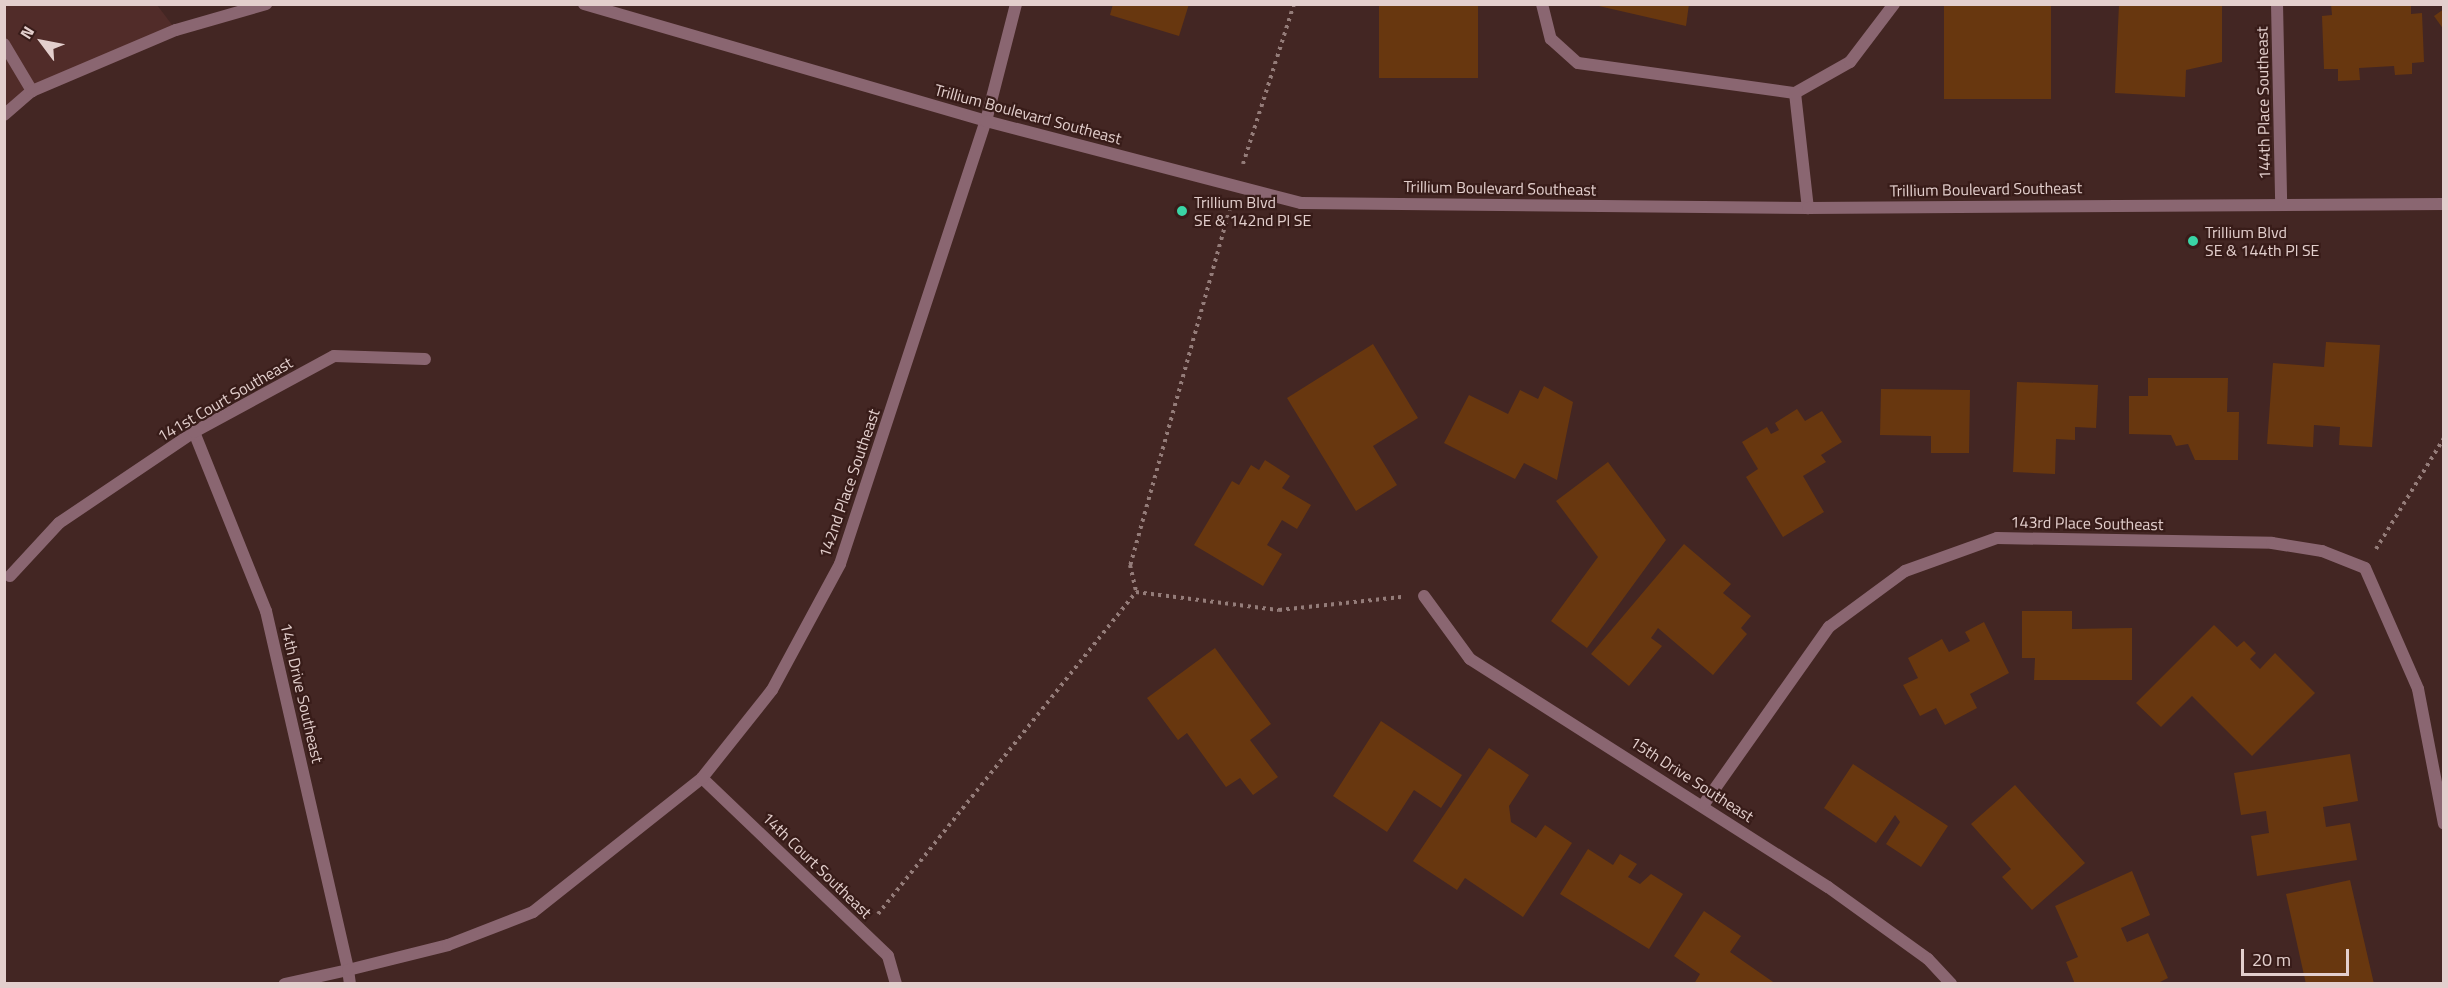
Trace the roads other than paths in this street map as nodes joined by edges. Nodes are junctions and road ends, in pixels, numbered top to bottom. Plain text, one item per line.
1 (266, 4) edge
2 (584, 4) edge
3 (1016, 4) edge
4 (1542, 4) edge
5 (1894, 4) edge
6 (2277, 4) edge
7 (4, 44) edge
8 (32, 91) junction
9 (1795, 93) junction
10 (4, 115) edge
11 (986, 121) junction
12 (2281, 201) junction
13 (2444, 204) edge
14 (1808, 208) junction
15 (425, 359) dead end
16 (194, 432) junction
17 (10, 576) dead end
18 (1424, 596) road end
19 (702, 778) junction
20 (1704, 804) junction
21 (2444, 824) edge
22 (348, 970) junction
23 (285, 984) edge
24 (350, 984) edge
25 (896, 984) edge
26 (1951, 984) edge

1 - 8 street
2 - 11 street, Trillium Boulevard Southeast
3 - 11 street, 142nd Place Southeast
4 - 9 street
5 - 9 street
6 - 12 street, 144th Place Southeast
7 - 8 street
8 - 10 street
9 - 14 street
11 - 14 street, Trillium Boulevard Southeast
11 - 19 street, 142nd Place Southeast
12 - 13 street, Trillium Boulevard Southeast
12 - 14 street, Trillium Boulevard Southeast
15 - 16 street, 141st Court Southeast
16 - 17 street, 141st Court Southeast
16 - 22 street, 14th Drive Southeast
18 - 20 street, 15th Drive Southeast
19 - 22 street, 142nd Place Southeast
19 - 25 street, 14th Court Southeast
20 - 21 street, 143rd Place Southeast
20 - 26 street, 15th Drive Southeast
22 - 23 street, 142nd Place Southeast
22 - 24 street

